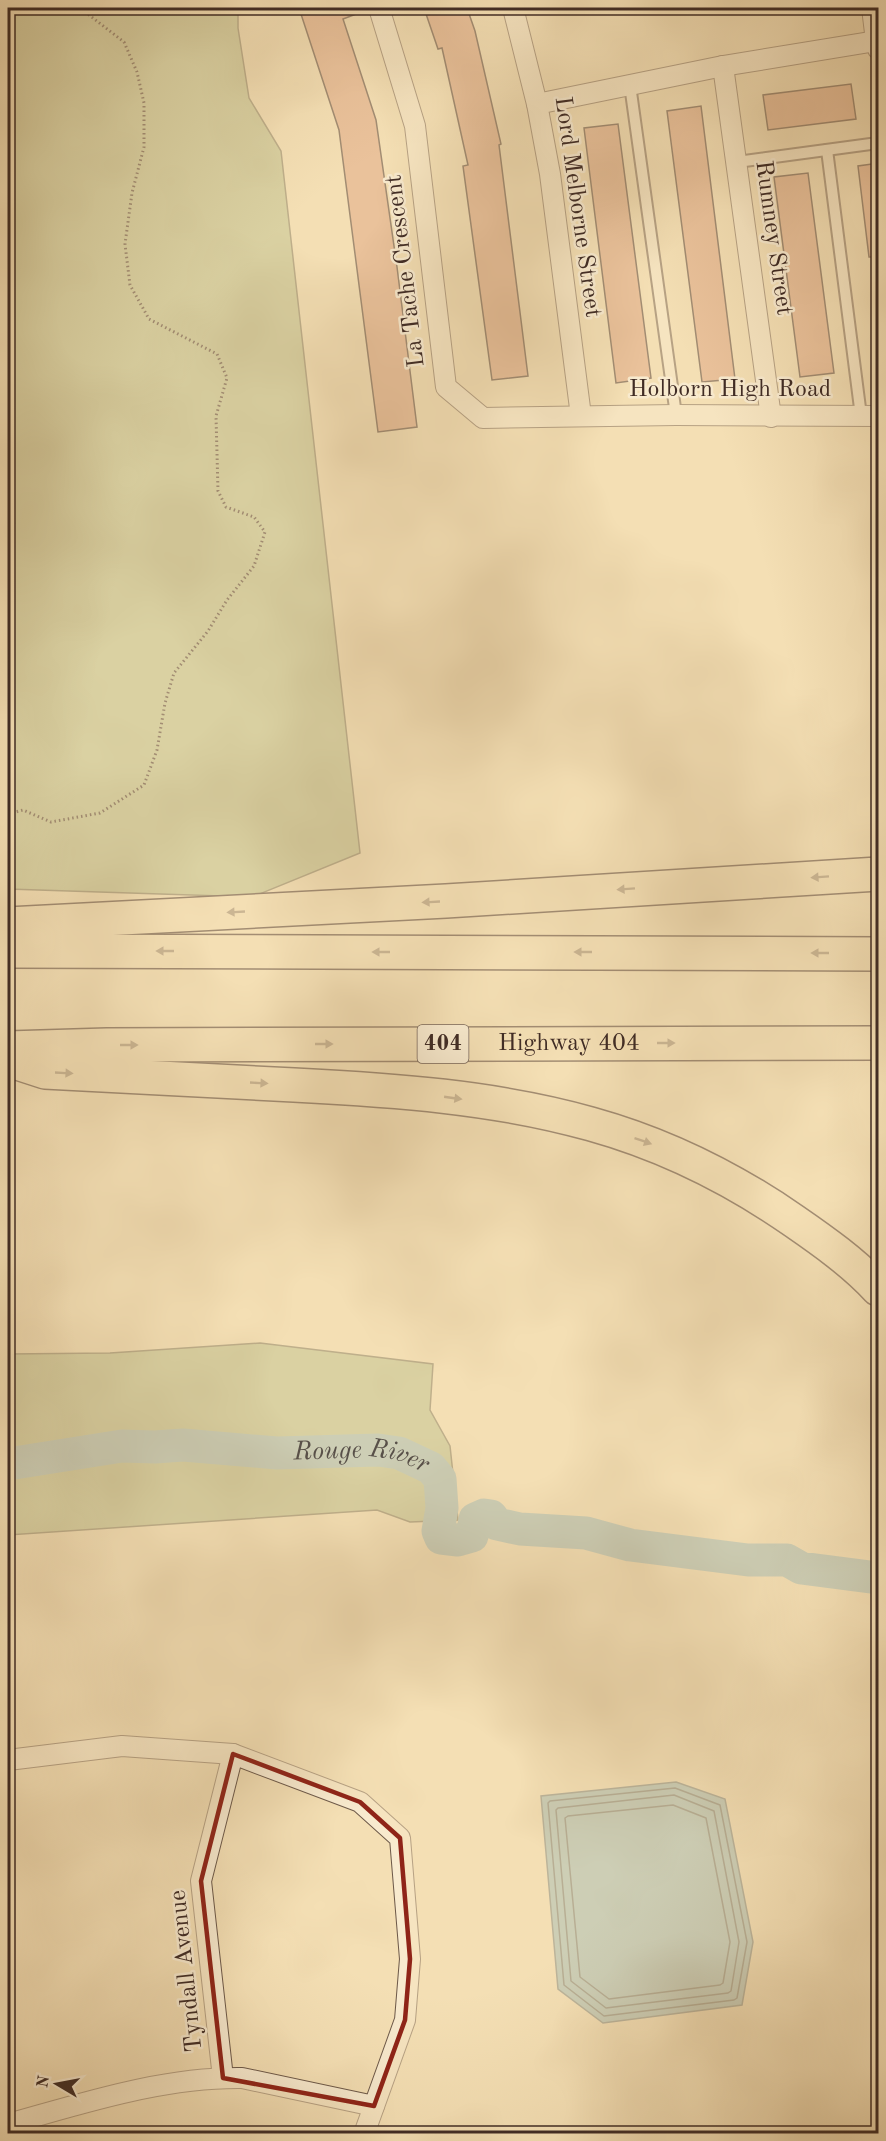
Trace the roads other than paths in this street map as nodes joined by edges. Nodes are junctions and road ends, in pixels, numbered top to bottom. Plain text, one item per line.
1 (379, 8) edge
2 (513, 8) edge
3 (872, 8) edge
4 (877, 45) edge
5 (723, 66) junction
6 (630, 86) junction
7 (537, 104) junction
8 (879, 143) edge
9 (828, 150) junction
10 (737, 162) junction
11 (676, 415) junction
12 (581, 416) junction
13 (870, 416) edge
14 (771, 417) junction
15 (879, 873) edge
16 (8, 924) edge
17 (8, 951) edge
18 (879, 954) edge
19 (879, 1043) edge
20 (8, 1048) edge
21 (8, 1060) edge
22 (879, 1290) edge
23 (232, 1754) junction
24 (8, 1760) edge
25 (223, 2078) junction
26 (374, 2106) junction
27 (8, 2124) edge
28 (364, 2133) edge

1 - 12 street, La Tache Crescent
2 - 7 street, Lord Melborne Street
3 - 4 street
4 - 5 street
5 - 6 street
5 - 10 street, Rumney Street
6 - 7 street
6 - 11 lane
7 - 12 street, Lord Melborne Street
8 - 9 lane
9 - 10 lane
9 - 13 lane
10 - 14 street, Rumney Street
11 - 12 street, Holborn High Road
11 - 14 street, Holborn High Road
13 - 14 street, Holborn High Road
15 -> 16 highway
18 -> 17 highway
20 -> 19 highway, Highway 404 / 404
21 -> 22 highway
23 - 24 street
23 - 25 street, Tyndall Avenue
23 - 26 street
25 - 26 street
25 - 27 street
26 - 28 street

